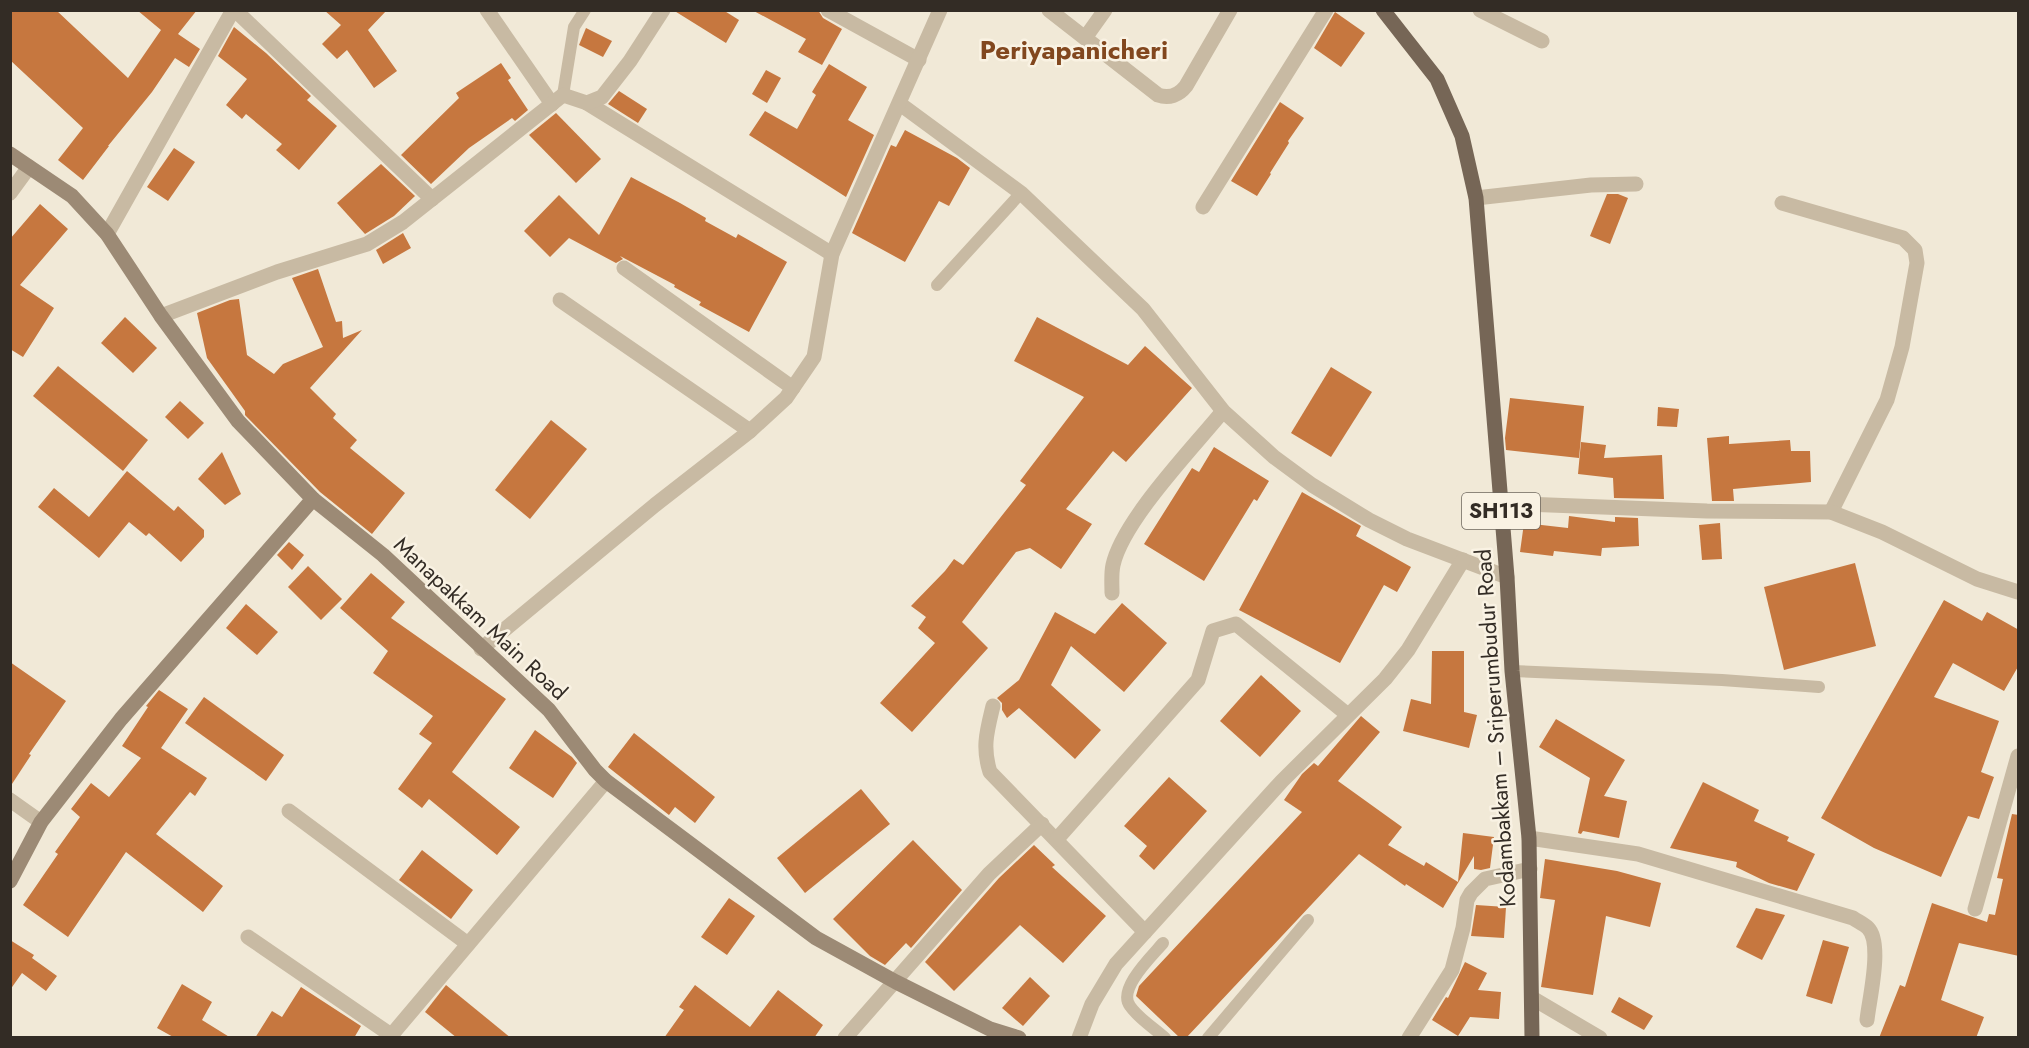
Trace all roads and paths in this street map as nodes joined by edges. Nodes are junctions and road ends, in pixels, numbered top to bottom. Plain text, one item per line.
1 (234, 10) edge
2 (487, 10) edge
3 (585, 10) edge
4 (663, 10) edge
5 (828, 10) edge
6 (940, 10) edge
7 (1049, 10) edge
8 (1105, 10) edge
9 (1230, 10) edge
10 (1326, 10) edge
11 (1383, 10) edge
12 (1480, 10) edge
13 (1085, 38) junction
14 (1542, 41) dead end
15 (919, 60) junction
16 (557, 99) junction
17 (587, 103) junction
18 (900, 104) junction
19 (10, 154) edge
20 (29, 167) junction
21 (1636, 184) dead end
22 (10, 193) edge
23 (1021, 193) junction
24 (1476, 198) junction
25 (432, 199) junction
26 (1782, 203) dead end
27 (1203, 207) dead end
28 (107, 234) junction
29 (832, 254) junction
30 (624, 268) dead end
31 (937, 285) dead end
32 (560, 300) dead end
33 (161, 316) junction
34 (793, 388) junction
35 (1223, 411) junction
36 (750, 431) junction
37 (313, 499) junction
38 (1500, 503) junction
39 (1831, 512) junction
40 (1462, 560) junction
41 (1507, 577) junction
42 (2019, 592) edge
43 (1112, 593) dead end
44 (481, 649) junction
45 (1512, 671) junction
46 (1819, 687) dead end
47 (993, 706) dead end
48 (1348, 715) junction
49 (2019, 756) edge
50 (606, 781) junction
51 (10, 800) edge
52 (289, 811) dead end
53 (41, 822) junction
54 (1042, 824) junction
55 (1529, 838) junction
56 (1057, 839) junction
57 (1530, 869) junction
58 (10, 881) edge
59 (1975, 909) dead end
60 (1308, 920) dead end
61 (1145, 932) junction
62 (248, 937) dead end
63 (1163, 943) dead end
64 (468, 944) junction
65 (896, 982) junction
66 (1532, 998) junction
67 (1867, 1020) dead end
68 (390, 1036) edge
69 (845, 1038) edge
70 (1019, 1038) edge
71 (1079, 1038) edge
72 (1165, 1038) edge
73 (1208, 1038) edge
74 (1408, 1038) edge
75 (1532, 1038) edge
76 (1600, 1038) edge

1 - 25 street
1 - 28 street
2 - 16 street
3 - 16 lane
4 - 17 street
5 - 15 street
6 - 15 street
7 - 13 street
8 - 13 street
9 - 13 street
10 - 27 street
11 - 24 main road, Kodambakkam – Sriperumbudur Road / SH113
12 - 14 street
15 - 18 street
16 - 17 street
16 - 25 street
17 - 29 street
18 - 23 street
18 - 29 street
19 - 20 main road, Manapakkam Main Road
20 - 22 street
20 - 28 main road, Manapakkam Main Road
21 - 24 street
23 - 31 lane
23 - 35 street
24 - 38 main road, Kodambakkam – Sriperumbudur Road / SH113
25 - 33 street
26 - 39 street
28 - 33 main road, Manapakkam Main Road
29 - 34 street
30 - 34 street
32 - 36 street
33 - 37 main road, Manapakkam Main Road
34 - 36 street
35 - 40 street
35 - 43 street
36 - 44 street
37 - 44 main road, Manapakkam Main Road
37 - 53 main road
38 - 39 street
38 - 41 main road, Kodambakkam – Sriperumbudur Road / SH113
39 - 42 street
40 - 41 street
40 - 48 street
41 - 45 main road, Kodambakkam – Sriperumbudur Road / SH113
44 - 50 main road, Manapakkam Main Road
45 - 46 lane
45 - 55 main road, Kodambakkam – Sriperumbudur Road / SH113
47 - 54 street
48 - 56 street
48 - 61 street
49 - 59 street
50 - 64 street
50 - 65 main road, Manapakkam Main Road
51 - 53 street
52 - 64 street
53 - 58 main road
54 - 56 street
54 - 65 street
55 - 57 main road, Kodambakkam – Sriperumbudur Road / SH113
55 - 67 street
56 - 61 street
57 - 66 main road, Kodambakkam – Sriperumbudur Road / SH113
57 - 74 street
60 - 73 lane
61 - 71 street
62 - 68 street
63 - 72 lane
64 - 68 street
65 - 69 street
65 - 70 main road, Manapakkam Main Road
66 - 75 main road, Kodambakkam – Sriperumbudur Road / SH113
66 - 76 street

